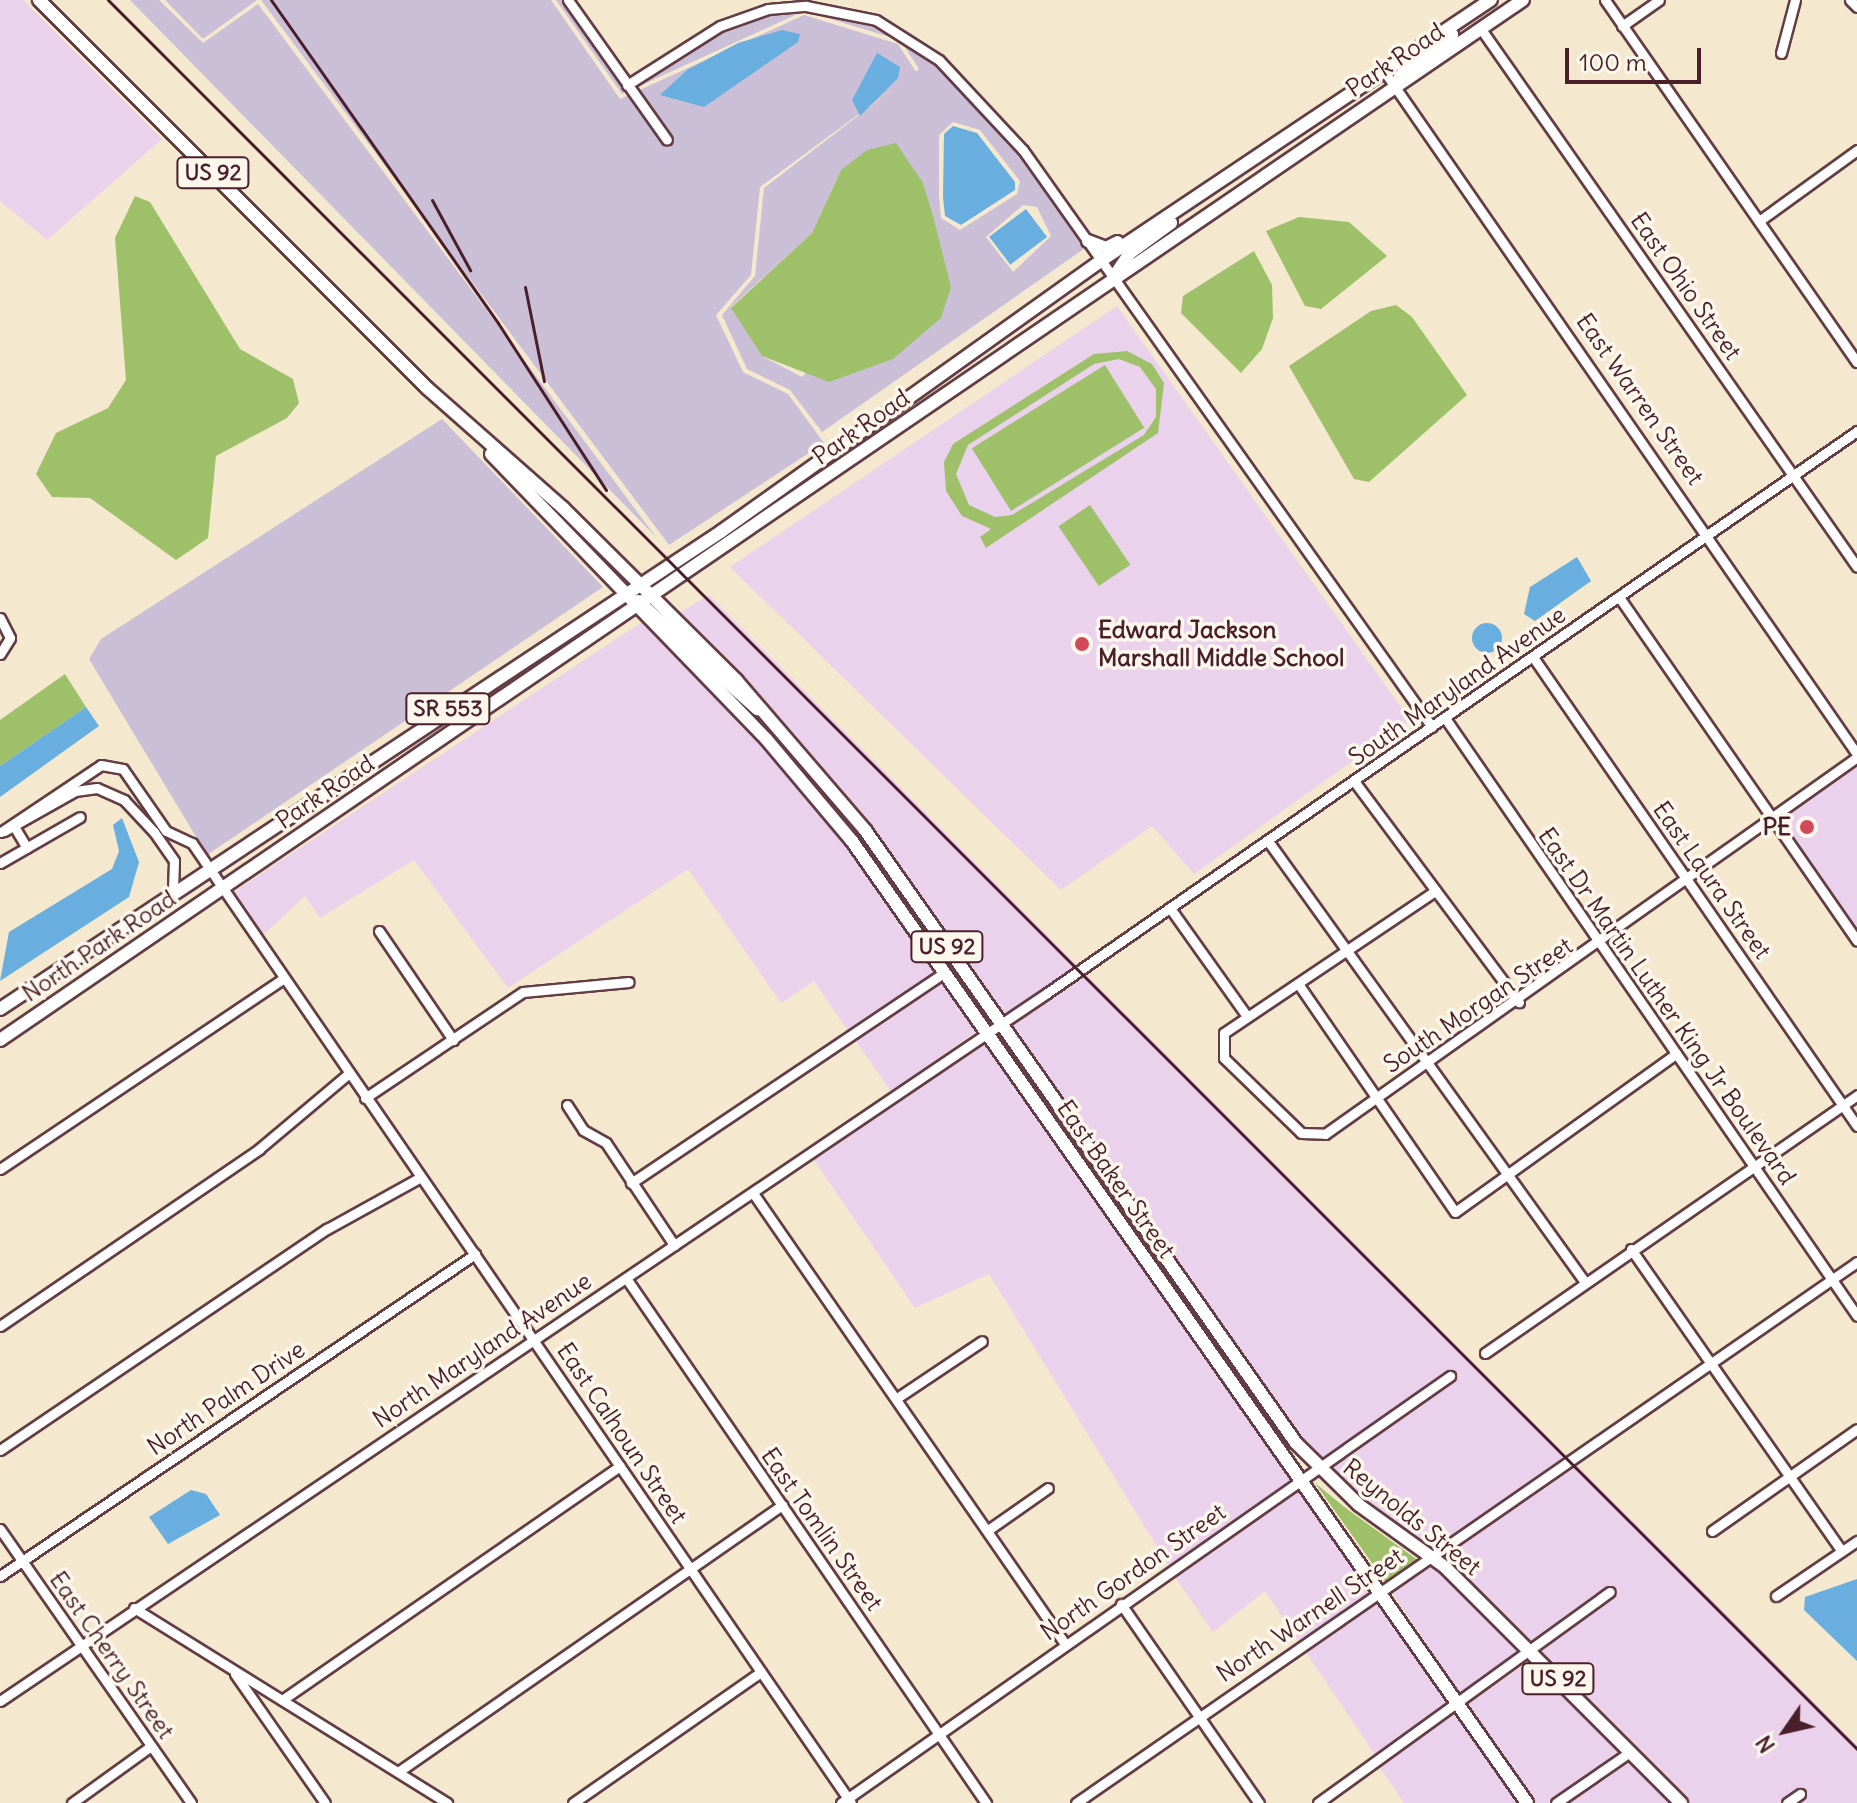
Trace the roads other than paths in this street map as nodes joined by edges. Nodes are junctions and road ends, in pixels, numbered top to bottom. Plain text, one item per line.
1 (39, 0) edge
2 (568, 0) edge
3 (1492, 0) edge
4 (1523, 0) edge
5 (1605, 0) edge
6 (1659, 0) edge
7 (1795, 0) edge
8 (1622, 26) junction
9 (1481, 29) junction
10 (1781, 53) dead end
11 (1384, 71) junction
12 (627, 85) junction
13 (1394, 87) junction
14 (667, 140) dead end
15 (1857, 150) edge
16 (1213, 185) junction
17 (1759, 221) junction
18 (1088, 241) junction
19 (1102, 260) junction
20 (1113, 278) junction
21 (995, 360) junction
22 (1857, 362) edge
23 (465, 424) junction
24 (1857, 431) edge
25 (1793, 475) junction
26 (1707, 535) junction
27 (1857, 567) edge
28 (642, 584) junction
29 (624, 596) junction
30 (1619, 597) junction
31 (644, 602) junction
32 (0, 618) edge
33 (0, 654) edge
34 (1533, 657) junction
35 (1445, 718) junction
36 (1432, 727) junction
37 (1857, 756) edge
38 (74, 780) junction
39 (1354, 781) junction
40 (138, 788) junction
41 (80, 790) junction
42 (125, 801) junction
43 (80, 817) dead end
44 (1771, 817) junction
45 (15, 828) junction
46 (0, 832) edge
47 (162, 834) junction
48 (1268, 841) junction
49 (27, 848) junction
50 (0, 863) edge
51 (209, 868) junction
52 (1687, 878) junction
53 (223, 889) junction
54 (1435, 891) junction
55 (173, 893) junction
56 (1170, 908) junction
57 (379, 931) dead end
58 (1857, 941) edge
59 (1600, 945) junction
60 (1347, 953) junction
61 (945, 972) junction
62 (283, 979) junction
63 (629, 982) dead end
64 (1299, 985) junction
65 (1519, 1002) junction
66 (0, 1009) edge
67 (1246, 1015) junction
68 (1001, 1024) junction
69 (986, 1031) junction
70 (0, 1040) edge
71 (453, 1040) junction
72 (1676, 1054) junction
73 (1428, 1063) junction
74 (348, 1074) junction
75 (1857, 1095) edge
76 (365, 1098) junction
77 (1376, 1099) junction
78 (567, 1105) dead end
79 (1843, 1105) junction
80 (1857, 1126) edge
81 (1077, 1131) junction
82 (1063, 1141) junction
83 (1753, 1165) junction
84 (0, 1169) edge
85 (1509, 1173) junction
86 (421, 1177) junction
87 (631, 1183) junction
88 (753, 1193) junction
89 (674, 1245) junction
90 (1631, 1249) junction
91 (475, 1254) junction
92 (1165, 1258) junction
93 (1857, 1262) edge
94 (1151, 1268) junction
95 (626, 1278) junction
96 (1832, 1280) junction
97 (1584, 1281) junction
98 (1857, 1316) edge
99 (0, 1326) edge
100 (534, 1339) junction
101 (982, 1341) dead end
102 (1485, 1353) dead end
103 (1709, 1365) junction
104 (1241, 1367) junction
105 (1450, 1376) dead end
106 (1227, 1377) junction
107 (897, 1398) junction
108 (1857, 1429) edge
109 (0, 1450) edge
110 (620, 1466) junction
111 (1318, 1468) junction
112 (1789, 1477) junction
113 (1303, 1479) junction
114 (1048, 1488) dead end
115 (782, 1505) junction
116 (0, 1529) edge
117 (988, 1530) junction
118 (1712, 1531) dead end
119 (1857, 1541) edge
120 (1842, 1551) junction
121 (1433, 1557) junction
122 (22, 1560) junction
123 (690, 1569) junction
124 (0, 1576) edge
125 (1384, 1591) junction
126 (1610, 1592) dead end
127 (1776, 1596) dead end
128 (1121, 1604) junction
129 (134, 1608) junction
130 (1065, 1644) junction
131 (81, 1645) junction
132 (1532, 1654) junction
133 (231, 1669) junction
134 (761, 1672) junction
135 (282, 1700) junction
136 (0, 1701) edge
137 (1460, 1703) junction
138 (1199, 1714) junction
139 (939, 1733) junction
140 (151, 1746) junction
141 (1630, 1752) junction
142 (398, 1772) junction
143 (1800, 1794) dead end
144 (847, 1801) edge
145 (72, 1803) edge
146 (191, 1803) edge
147 (325, 1803) edge
148 (447, 1803) edge
149 (573, 1803) edge
150 (986, 1803) edge
151 (1076, 1803) edge
152 (1259, 1803) edge
153 (1318, 1803) edge
154 (1527, 1803) edge
155 (1556, 1803) edge
156 (1681, 1803) edge
157 (1787, 1803) edge

1 - 23 main road, US 92
2 - 12 street
3 - 11 main road, Park Road
3 - 13 main road
4 - 9 main road, Park Road
5 - 8 street
6 - 8 street
7 - 10 street
8 - 17 street
9 - 13 main road, Park Road
9 - 25 street, East Ohio Street
11 - 13 street, East Warren Street
11 - 16 main road, Park Road
12 - 14 street
12 - 18 street
13 - 20 main road, Park Road
13 - 26 street, East Warren Street
15 - 17 street
16 - 18 main road
16 - 19 main road, Park Road
16 - 20 main road
17 - 22 street
18 - 19 street
19 - 20 street
19 - 21 main road
19 - 28 main road, Park Road
20 - 21 main road, Park Road
20 - 36 street
21 - 31 main road, Park Road
23 - 28 main road, US 92
23 - 29 main road, US 92
24 - 25 street, South Maryland Avenue
25 - 26 street, South Maryland Avenue
25 - 27 street, East Ohio Street
26 - 30 street, South Maryland Avenue
26 - 37 street, East Warren Street
28 - 29 main road, Park Road / SR 553
28 - 31 main road, US 92
29 - 31 main road, US 92
29 - 51 main road, Park Road / SR 553
30 - 34 street, South Maryland Avenue
30 - 44 street
31 - 53 main road, Park Road / SR 553
31 - 61 main road, East Baker Street / US 92
31 - 68 main road, East Baker Street / US 92
32 - 33 street
34 - 35 street, South Maryland Avenue
34 - 52 street, East Laura Street
35 - 36 street, South Maryland Avenue
35 - 59 street, East Dr Martin Luther King Jr Boulevard
36 - 39 street, South Maryland Avenue
37 - 44 street, South Morgan Street
38 - 40 street
38 - 41 street
38 - 46 street
39 - 48 street, South Maryland Avenue
39 - 54 street
40 - 42 street
40 - 47 street
41 - 42 street
41 - 45 street
42 - 47 street
43 - 49 street
44 - 52 street, South Morgan Street
44 - 58 street
45 - 46 street
45 - 49 street
47 - 51 street, East Calhoun Street
47 - 55 street
48 - 56 street, South Maryland Avenue
48 - 60 street
49 - 50 street
51 - 53 street, East Calhoun Street
51 - 55 main road, North Park Road / SR 553
52 - 59 street, South Morgan Street
52 - 79 street, East Laura Street
53 - 62 street, East Calhoun Street
53 - 70 main road, North Park Road / SR 553
54 - 60 street
54 - 65 street
55 - 66 main road, North Park Road / SR 553
56 - 67 street
56 - 68 street, South Maryland Avenue
57 - 71 street
59 - 65 street, South Morgan Street
59 - 72 street, East Dr Martin Luther King Jr Boulevard
60 - 64 street
60 - 73 street
61 - 69 main road, East Baker Street / US 92
61 - 87 street
62 - 74 street, East Calhoun Street
62 - 84 street
63 - 71 street
64 - 67 street
64 - 77 street
65 - 73 street, South Morgan Street
67 - 77 street, South Morgan Street
68 - 69 street, North Maryland Avenue
68 - 81 main road, East Baker Street / US 92
69 - 82 main road, East Baker Street / US 92
69 - 88 street, North Maryland Avenue
71 - 76 street
72 - 83 street, East Dr Martin Luther King Jr Boulevard
72 - 85 street
73 - 77 street, South Morgan Street
73 - 85 street
74 - 76 street, East Calhoun Street
74 - 99 street
75 - 79 street
76 - 86 street, East Calhoun Street
77 - 85 street
78 - 87 street
79 - 80 street, East Laura Street
79 - 83 street
81 - 82 street
81 - 92 main road, East Baker Street / US 92
82 - 94 main road, East Baker Street / US 92
83 - 90 street
83 - 96 street, East Dr Martin Luther King Jr Boulevard
85 - 97 street
86 - 91 street, East Calhoun Street
86 - 109 street
87 - 89 street
88 - 89 street, North Maryland Avenue
88 - 107 street
89 - 95 street, North Maryland Avenue
90 - 97 street
90 - 103 street
91 - 100 street, East Calhoun Street
91 - 122 street, North Palm Drive
92 - 94 street
92 - 104 main road, East Baker Street / US 92
93 - 96 street, North Warnell Street
94 - 106 main road, East Baker Street / US 92
95 - 100 street, North Maryland Avenue
95 - 115 street, East Tomlin Street
96 - 98 street, East Dr Martin Luther King Jr Boulevard
96 - 103 street, North Warnell Street
97 - 102 street
100 - 110 street, East Calhoun Street
100 - 129 street, North Maryland Avenue
101 - 107 street
103 - 112 street
103 - 121 street, North Warnell Street
104 - 106 street
104 - 111 main road, East Baker Street / US 92
105 - 111 street, North Gordon Street
106 - 113 main road, East Baker Street / US 92
107 - 117 street
108 - 112 street
110 - 123 street, East Calhoun Street
110 - 135 street
111 - 113 street, North Gordon Street
111 - 121 main road, Reynolds Street / US 92
112 - 118 street
112 - 120 street
113 - 125 main road, East Baker Street / US 92
113 - 128 street, North Gordon Street
114 - 117 street
115 - 123 street
115 - 139 street, East Tomlin Street
116 - 122 street, East Cherry Street
117 - 130 street
119 - 120 street
120 - 127 street
121 - 125 street, North Warnell Street
121 - 132 main road, Reynolds Street / US 92
122 - 124 street, North Palm Drive
122 - 131 street, East Cherry Street
123 - 134 street, East Calhoun Street
123 - 142 street
125 - 137 main road, East Baker Street / US 92
125 - 138 street, North Warnell Street
126 - 132 street
128 - 130 street, North Gordon Street
128 - 138 street
129 - 131 street, North Maryland Avenue
129 - 133 street
130 - 139 street, North Gordon Street
131 - 136 street, North Maryland Avenue
131 - 140 street, East Cherry Street
132 - 137 street
132 - 141 main road, Reynolds Street / US 92
133 - 135 street
133 - 147 street
134 - 144 street, East Calhoun Street
134 - 149 street
135 - 142 street
137 - 153 street
137 - 154 main road, East Baker Street / US 92
138 - 151 street, North Warnell Street
138 - 152 street
139 - 144 street, North Gordon Street
139 - 150 street, East Tomlin Street
140 - 145 street
140 - 146 street, East Cherry Street
141 - 155 street
141 - 156 main road, Reynolds Street / US 92
142 - 148 street
143 - 157 street

